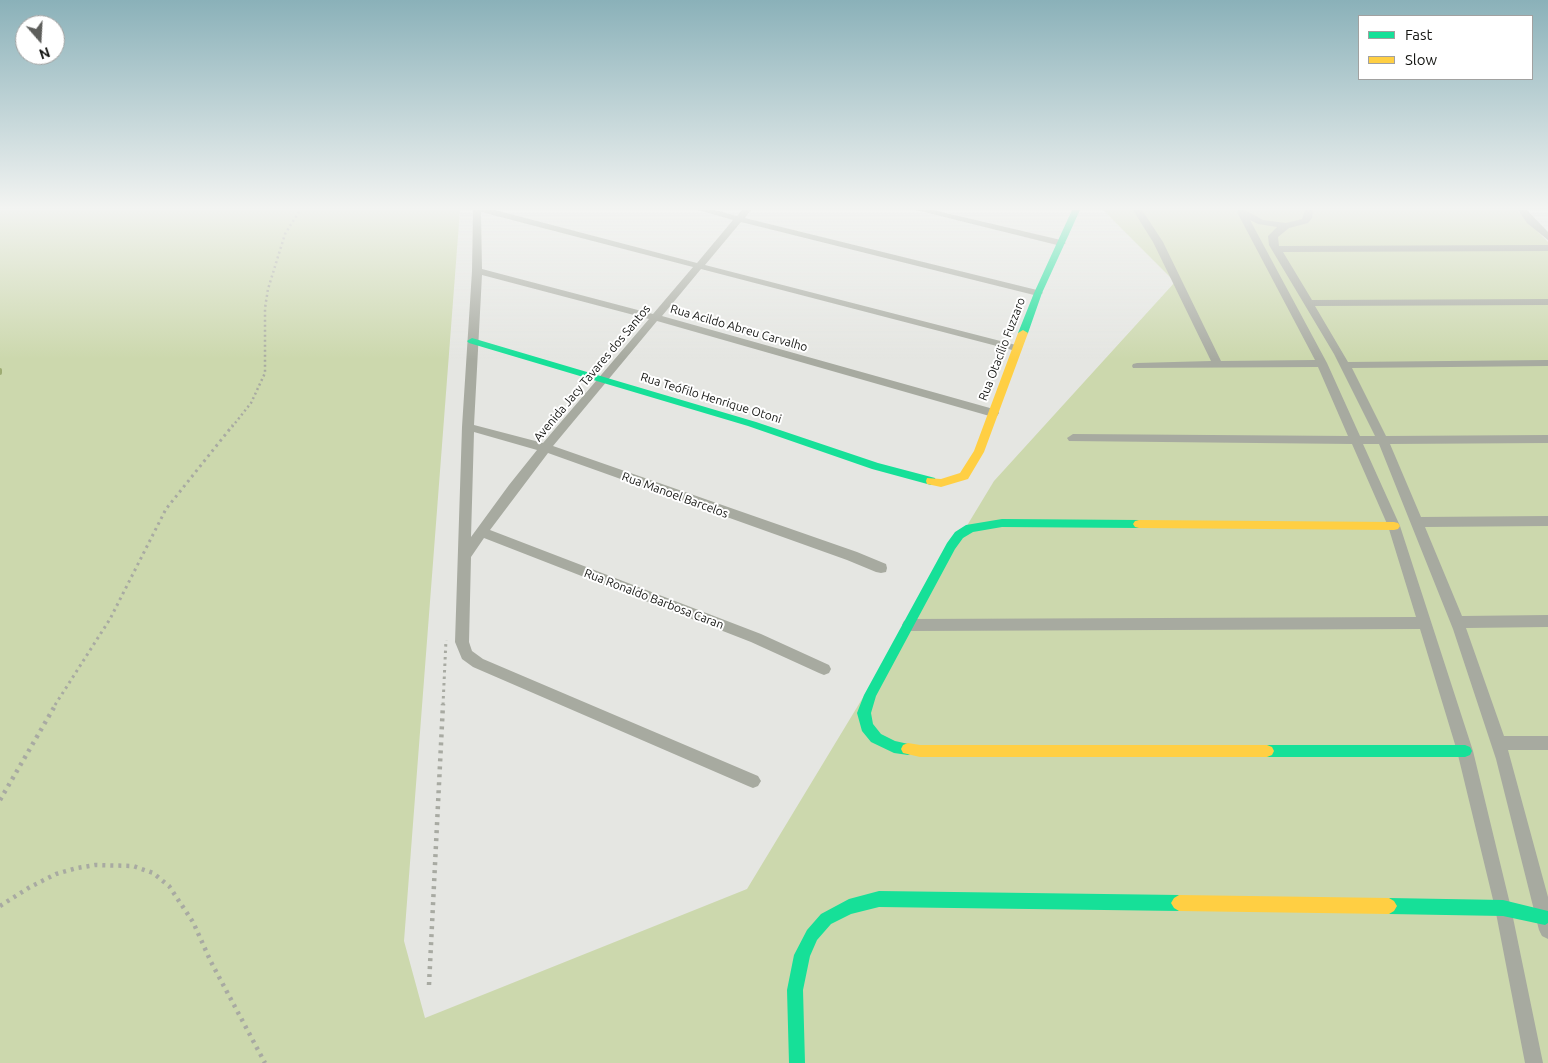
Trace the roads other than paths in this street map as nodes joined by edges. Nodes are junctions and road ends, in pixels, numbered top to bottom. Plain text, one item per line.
1 (477, 260) edge
2 (674, 260) edge
3 (705, 260) edge
4 (912, 260) edge
5 (1053, 260) edge
6 (1168, 260) edge
7 (1266, 260) edge
8 (1283, 260) edge
9 (699, 266) junction
10 (477, 271) junction
11 (1038, 293) junction
12 (1548, 302) edge
13 (1308, 303) junction
14 (657, 318) junction
15 (472, 341) junction
16 (1016, 348) junction
17 (1322, 363) junction
18 (1548, 363) edge
19 (1218, 365) junction
20 (1345, 365) junction
21 (1137, 366) dead end
22 (604, 379) junction
23 (992, 413) junction
24 (468, 427) junction
25 (1073, 438) dead end
26 (1548, 439) edge
27 (1357, 440) junction
28 (1382, 440) junction
29 (546, 448) junction
30 (941, 483) joint
31 (1548, 521) edge
32 (1417, 522) junction
33 (1394, 526) junction
34 (481, 532) junction
35 (464, 557) junction
36 (881, 568) dead end
37 (1548, 621) edge
38 (1457, 622) junction
39 (1426, 623) junction
40 (909, 625) junction
41 (824, 670) dead end
42 (1498, 743) junction
43 (1548, 743) edge
44 (1465, 751) junction
45 (754, 781) dead end
46 (1543, 888) edge
47 (1502, 908) junction
48 (1545, 916) junction
49 (1548, 930) edge
50 (797, 1063) edge
51 (1534, 1063) edge

1 - 10 street
2 - 9 street
3 - 9 street, Avenida Jacy Tavares dos Santos
4 - 11 street
5 - 11 street, Rua Otacílio Fuzzaro
6 - 19 street
7 - 17 street
8 - 13 street
9 - 14 street, Avenida Jacy Tavares dos Santos
9 - 16 street
10 - 14 street, Rua Acildo Abreu Carvalho
10 - 15 street
11 - 16 street, Rua Otacílio Fuzzaro
12 - 13 street
13 - 20 street
14 - 22 street, Avenida Jacy Tavares dos Santos
14 - 23 street, Rua Acildo Abreu Carvalho
15 - 22 street, Rua Teófilo Henrique Otoni
15 - 24 street
16 - 23 street, Rua Otacílio Fuzzaro
17 - 19 street
17 - 27 street
18 - 20 street
19 - 21 street
20 - 28 street
22 - 29 street, Avenida Jacy Tavares dos Santos
22 - 30 street, Rua Teófilo Henrique Otoni
23 - 30 street, Rua Otacílio Fuzzaro
24 - 29 street, Rua Manoel Barcelos
24 - 35 street
25 - 27 street
26 - 28 street
27 - 28 street
27 - 33 street
28 - 32 street
29 - 34 street, Avenida Jacy Tavares dos Santos
29 - 36 street, Rua Manoel Barcelos
31 - 32 street
32 - 38 street
33 - 39 street
33 - 40 street
34 - 35 street, Avenida Jacy Tavares dos Santos
34 - 41 street, Rua Ronaldo Barbosa Caran
35 - 45 street
37 - 38 street
38 - 42 street
39 - 40 street
39 - 44 street
40 - 44 street
42 - 43 street
42 - 46 street
44 - 47 street
46 - 48 street
47 - 48 street
47 - 50 street
47 - 51 street
48 - 49 street

